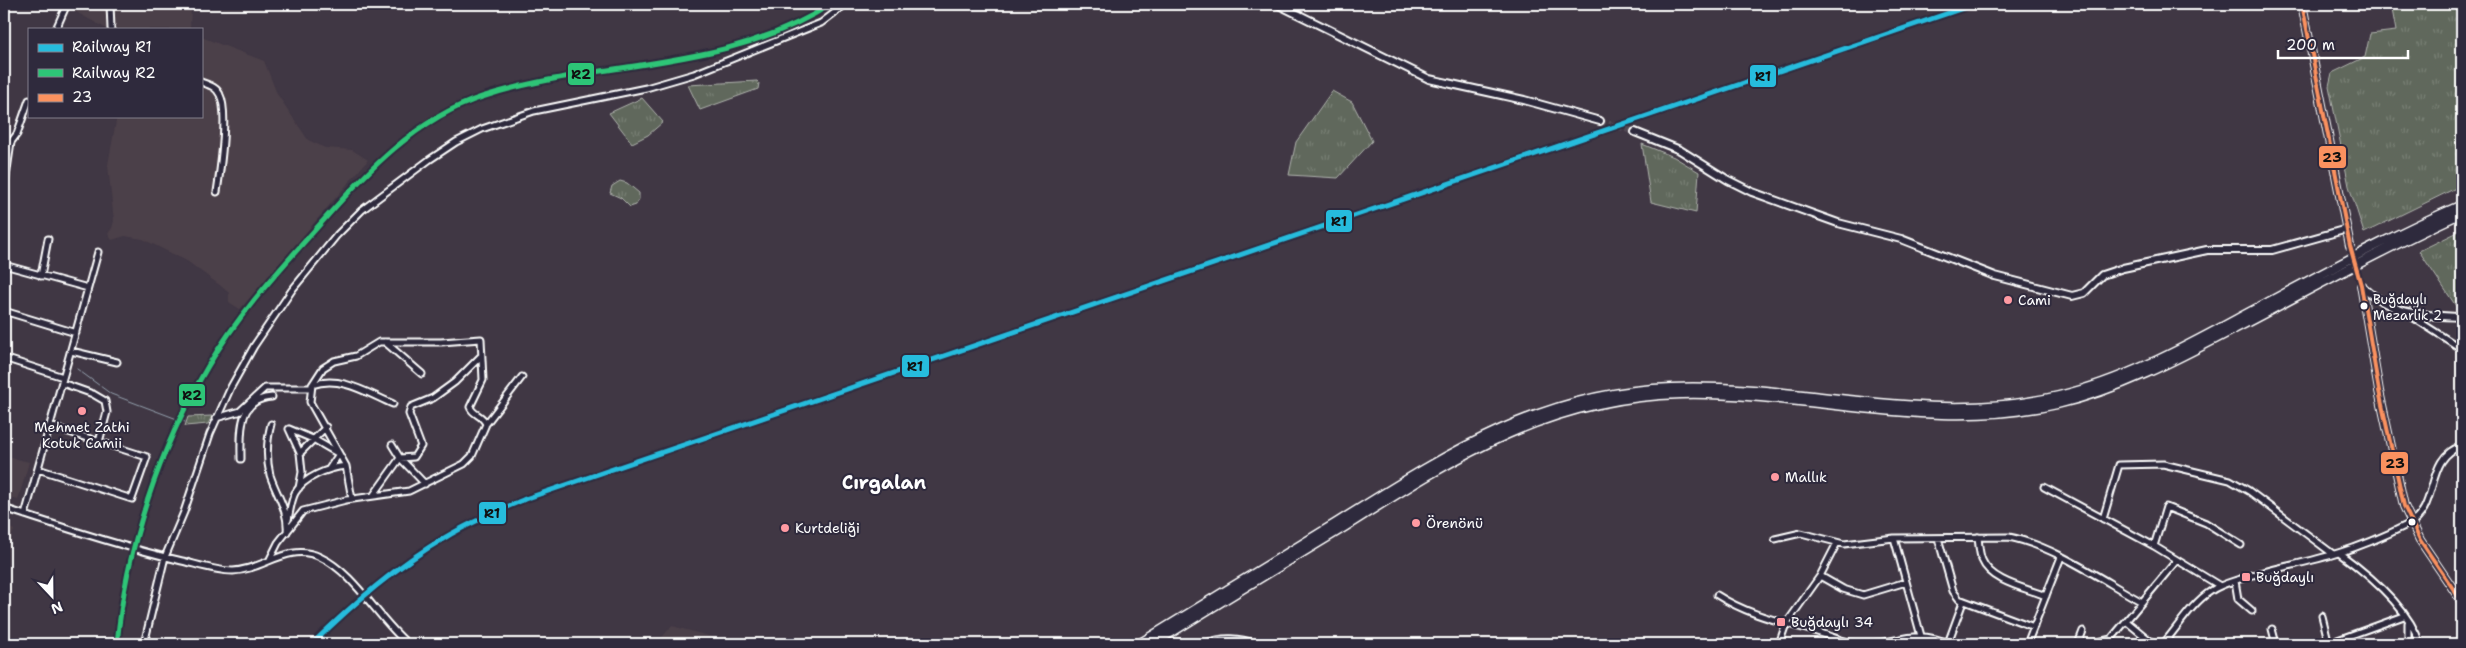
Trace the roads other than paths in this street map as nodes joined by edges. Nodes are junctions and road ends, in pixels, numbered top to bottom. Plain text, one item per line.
1 (66, 4) edge
2 (110, 4) edge
3 (846, 4) edge
4 (1277, 4) edge
5 (2302, 4) edge
6 (56, 28) edge
7 (111, 28) edge
8 (202, 82) edge
9 (28, 103) edge
10 (1600, 121) tunnel mouth
11 (1635, 132) tunnel mouth
12 (4, 140) edge
13 (11, 142) junction
14 (4, 191) edge
15 (217, 192) dead end
16 (2462, 205) edge
17 (2462, 213) edge
18 (2347, 229) junction
19 (48, 239) dead end
20 (2350, 246) tunnel mouth
21 (98, 252) dead end
22 (4, 266) edge
23 (41, 276) junction
24 (88, 288) junction
25 (4, 310) edge
26 (2406, 313) junction
27 (2462, 317) edge
28 (76, 333) junction
29 (385, 342) junction
30 (71, 350) junction
31 (2462, 350) edge
32 (480, 357) junction
33 (4, 358) edge
34 (117, 362) dead end
35 (422, 374) dead end
36 (522, 377) dead end
37 (62, 380) junction
38 (311, 386) junction
39 (272, 397) dead end
40 (393, 404) dead end
41 (246, 410) junction
42 (239, 412) junction
43 (216, 418) junction
44 (271, 424) dead end
45 (486, 424) junction
46 (50, 426) junction
47 (326, 427) junction
48 (315, 440) junction
49 (99, 442) junction
50 (392, 445) dead end
51 (2462, 446) edge
52 (300, 453) junction
53 (339, 454) junction
54 (400, 458) junction
55 (241, 459) dead end
56 (346, 466) junction
57 (38, 469) junction
58 (329, 469) junction
59 (425, 484) junction
60 (2044, 487) dead end
61 (299, 488) junction
62 (373, 496) junction
63 (352, 499) junction
64 (4, 508) edge
65 (25, 515) junction
66 (2103, 519) junction
67 (288, 520) junction
68 (2410, 523) junction
69 (287, 533) junction
70 (1978, 537) junction
71 (1894, 538) junction
72 (1938, 538) junction
73 (1775, 539) dead end
74 (1837, 543) junction
75 (2241, 545) dead end
76 (2154, 546) junction
77 (2339, 553) junction
78 (2333, 554) junction
79 (165, 557) junction
80 (2061, 557) junction
81 (270, 559) junction
82 (2177, 560) junction
83 (1820, 576) junction
84 (2235, 581) junction
85 (1906, 582) junction
86 (2220, 586) junction
87 (1717, 595) dead end
88 (2046, 596) junction
89 (1963, 602) junction
90 (2142, 602) junction
91 (2462, 602) edge
92 (2252, 611) dead end
93 (2322, 616) dead end
94 (2404, 616) junction
95 (2126, 621) junction
96 (2408, 623) junction
97 (1786, 624) junction
98 (2034, 627) junction
99 (2272, 629) dead end
100 (2083, 631) dead end
101 (1921, 636) junction
102 (144, 644) edge
103 (408, 644) edge
104 (1139, 644) edge
105 (1153, 644) edge
106 (1204, 644) edge
107 (1258, 644) edge
108 (1779, 644) edge
109 (1949, 644) edge
110 (2027, 644) edge
111 (2078, 644) edge
112 (2090, 644) edge
113 (2154, 644) edge
114 (2163, 644) edge
115 (2276, 644) edge
116 (2329, 644) edge
117 (2408, 644) edge
118 (2420, 644) edge

1 - 6 street
2 - 7 street
3 - 43 street
4 - 10 street
5 - 18 street
8 - 15 street
9 - 13 street
11 - 18 street
12 - 13 street
13 - 14 street
16 - 104 highway
17 - 105 highway
18 - 20 street
19 - 23 street
21 - 24 street
22 - 23 street
23 - 24 street
24 - 28 street
25 - 28 street
26 - 27 street
26 - 31 street
26 - 68 street
28 - 30 street
29 - 32 street
29 - 35 street
29 - 38 street
30 - 34 street
30 - 37 street
32 - 45 street
32 - 54 street
33 - 37 street
36 - 45 street
37 - 46 street
37 - 49 street
38 - 40 street
38 - 42 street
38 - 47 street
39 - 41 street
41 - 42 street
41 - 55 street
42 - 43 street
43 - 79 street
44 - 67 street
45 - 59 street
46 - 49 street
46 - 57 street
47 - 48 street
47 - 53 street
48 - 52 street
48 - 52 street
48 - 53 street
49 - 57 street
50 - 54 street
51 - 68 street
52 - 61 street
53 - 56 street
53 - 58 street
54 - 59 street
54 - 62 street
56 - 58 street
56 - 63 street
57 - 65 street
58 - 61 street
59 - 62 street
60 - 66 street
61 - 67 street
62 - 63 street
63 - 69 street
64 - 65 street
65 - 79 street
66 - 76 street
66 - 78 street
67 - 69 street
68 - 77 street
68 - 91 street
69 - 81 street
70 - 72 street
70 - 80 street
70 - 88 street
71 - 72 street
71 - 74 street
71 - 85 street
72 - 89 street
73 - 74 street
74 - 83 street
75 - 76 street
76 - 82 street
77 - 78 street
77 - 94 street
78 - 84 street
79 - 81 street
79 - 102 street
80 - 88 street
80 - 90 street
81 - 103 street
82 - 86 street
82 - 90 street
83 - 85 street
83 - 97 street
84 - 86 street
84 - 92 street
85 - 101 street
86 - 114 street
87 - 97 street
88 - 98 street
89 - 98 street
89 - 109 street
90 - 95 street
93 - 116 street
94 - 96 street
94 - 116 street
95 - 112 street
95 - 113 street
96 - 117 street
96 - 118 street
97 - 101 street
97 - 108 street
98 - 110 street
99 - 115 street
100 - 111 street
101 - 109 street
106 - 107 street

